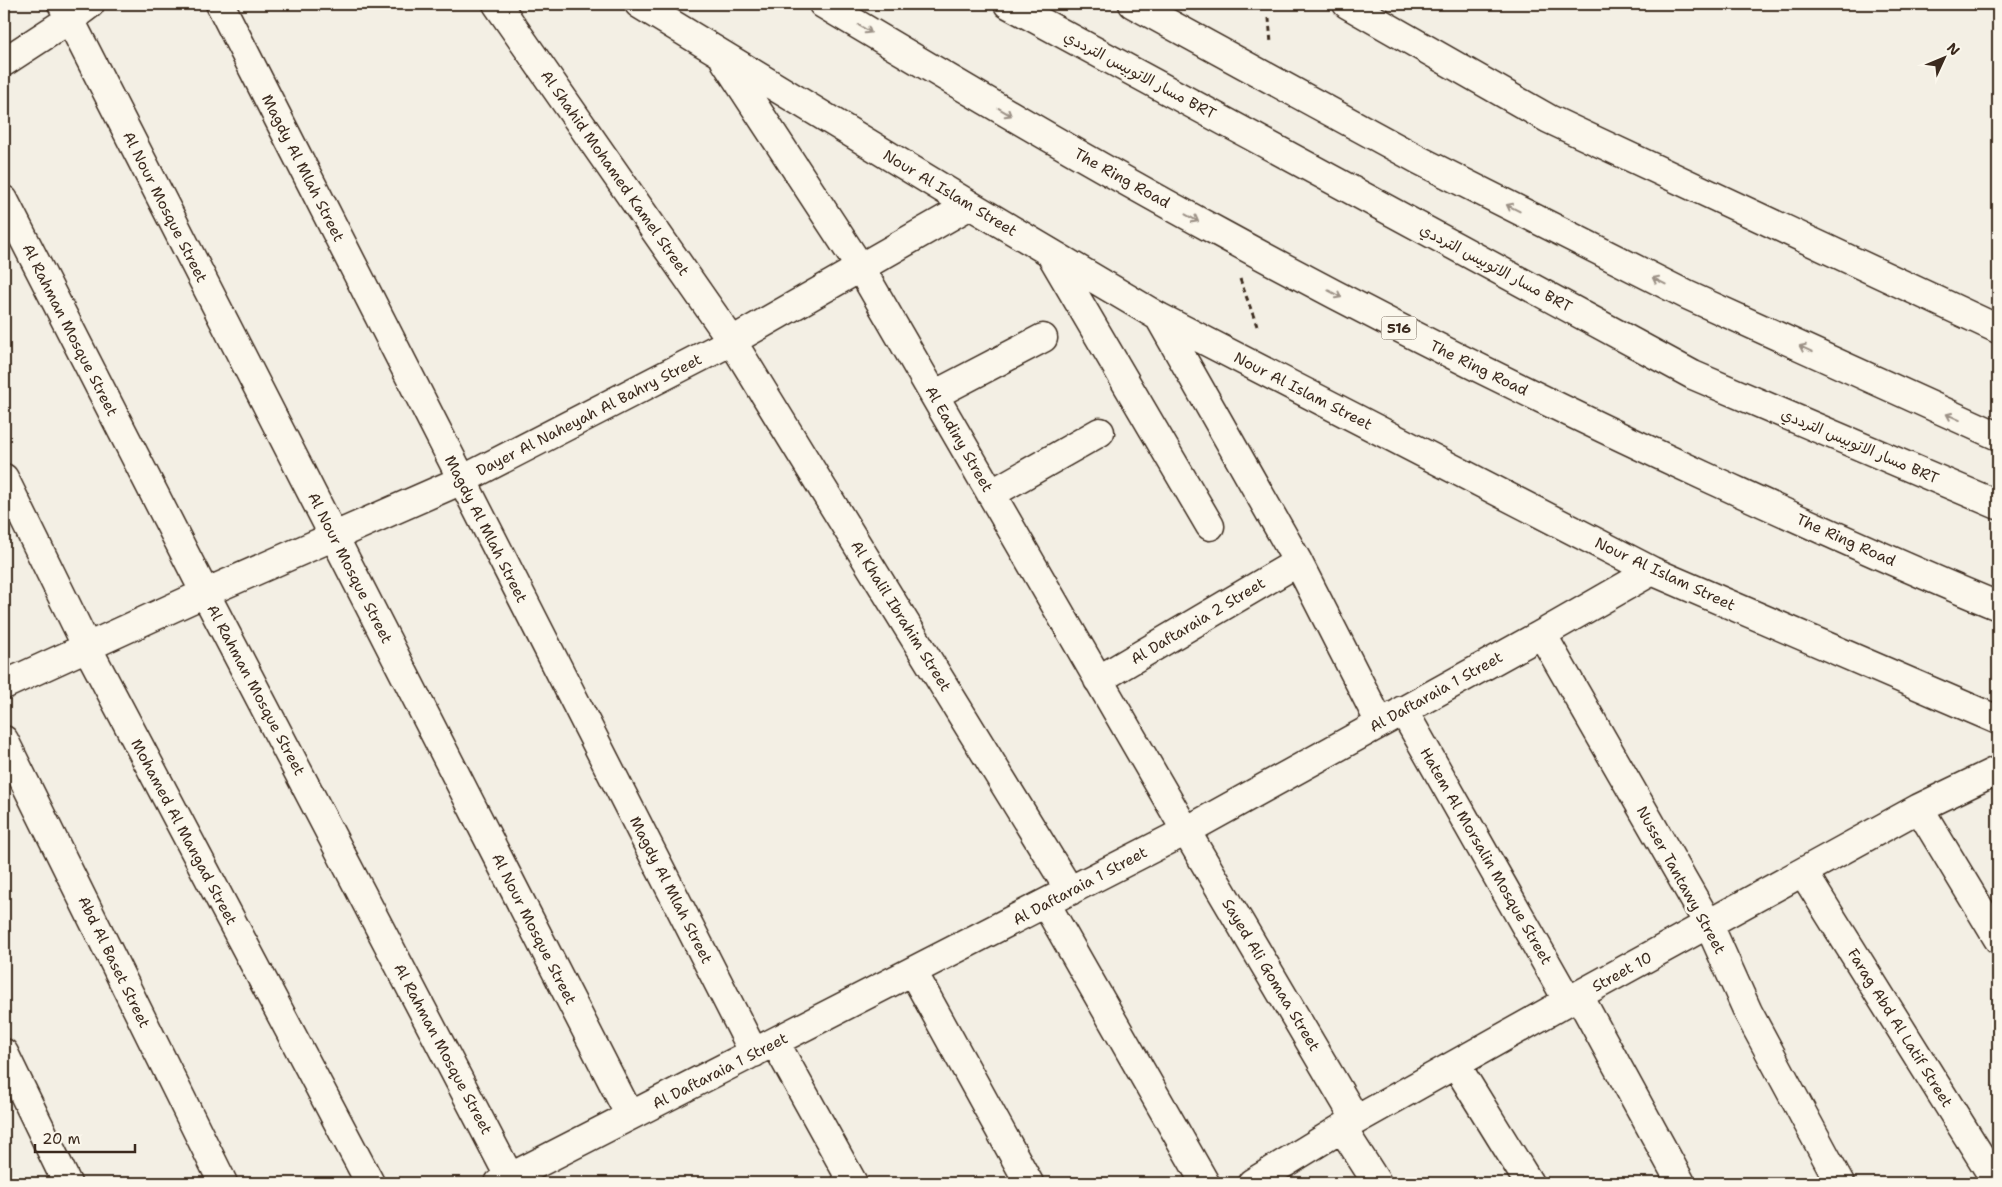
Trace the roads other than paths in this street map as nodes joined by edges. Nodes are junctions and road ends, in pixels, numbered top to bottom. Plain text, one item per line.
1 (220, 4) edge
2 (497, 4) edge
3 (639, 4) edge
4 (823, 4) edge
5 (1008, 4) edge
6 (1133, 4) edge
7 (1347, 4) edge
8 (74, 9) edge
9 (722, 55) junction
10 (4, 62) edge
11 (4, 200) edge
12 (970, 205) junction
13 (1049, 252) junction
14 (860, 267) junction
15 (1159, 317) junction
16 (1997, 328) edge
17 (1043, 338) dead end
18 (732, 341) junction
19 (934, 395) junction
20 (1100, 432) dead end
21 (1998, 436) edge
22 (4, 478) edge
23 (462, 480) junction
24 (991, 494) junction
25 (1998, 505) edge
26 (1210, 526) dead end
27 (333, 536) junction
28 (1298, 562) junction
29 (1652, 571) junction
30 (205, 593) junction
31 (1998, 606) edge
32 (1542, 634) junction
33 (87, 647) junction
34 (1098, 680) junction
35 (4, 685) edge
36 (1392, 717) junction
37 (1998, 720) edge
38 (4, 740) edge
39 (1998, 770) edge
40 (1919, 808) junction
41 (1186, 831) junction
42 (1803, 872) junction
43 (1070, 891) junction
44 (1046, 904) junction
45 (1708, 925) junction
46 (1998, 939) edge
47 (913, 972) junction
48 (1574, 999) junction
49 (765, 1048) junction
50 (4, 1053) edge
51 (1456, 1065) junction
52 (630, 1116) junction
53 (1349, 1124) junction
54 (505, 1181) edge
55 (67, 1183) edge
56 (223, 1183) edge
57 (370, 1183) edge
58 (853, 1183) edge
59 (1029, 1183) edge
60 (1205, 1183) edge
61 (1252, 1183) edge
62 (1377, 1183) edge
63 (1529, 1183) edge
64 (1681, 1183) edge
65 (1840, 1183) edge
66 (1997, 1183) edge

1 - 23 main road, Magdy Al Mlah Street
2 - 18 main road, Al Shahid Mohamed Kamel Street
3 - 9 main road, Nour Al Islam Street
4 -> 31 main road, The Ring Road / 516
5 - 25 main road, مسار الاتوبيس الترددي BRT
21 -> 6 main road
7 - 16 main road
8 - 10 main road
8 - 27 main road, Al Nour Mosque Street
9 - 12 main road, Nour Al Islam Street
9 - 14 main road, Al Eadiny Street
11 - 30 main road, Al Rahman Mosque Street
12 - 13 main road, Nour Al Islam Street
12 - 14 main road, Dayer Al Naheyah Al Bahry Street
13 - 15 main road, Nour Al Islam Street
13 - 26 main road
14 - 18 main road, Dayer Al Naheyah Al Bahry Street
14 - 19 main road, Al Eadiny Street
15 - 28 main road, Hatem Al Morsalin Mosque Street
15 - 29 main road, Nour Al Islam Street
17 - 19 main road
18 - 23 main road, Dayer Al Naheyah Al Bahry Street
18 - 43 main road, Al Khalil Ibrahim Street
19 - 24 main road, Al Eadiny Street
20 - 24 main road
22 - 33 main road, Mohamed Al Mangad Street
23 - 27 main road, Dayer Al Naheyah Al Bahry Street
23 - 49 main road, Magdy Al Mlah Street
24 - 34 main road, Al Eadiny Street
27 - 30 main road, Dayer Al Naheyah Al Bahry Street
27 - 52 main road, Al Nour Mosque Street
28 - 34 main road, Al Daftaraia 2 Street
28 - 36 main road, Hatem Al Morsalin Mosque Street
29 - 32 main road, Al Daftaraia 1 Street
29 - 37 main road, Nour Al Islam Street
30 - 33 main road, Dayer Al Naheyah Al Bahry Street
30 - 54 main road, Al Rahman Mosque Street
32 - 36 main road, Al Daftaraia 1 Street
32 - 45 main road, Nusser Tantawy Street
33 - 35 main road, Dayer Al Naheyah Al Bahry Street
33 - 57 main road, Mohamed Al Mangad Street
34 - 41 main road, Al Eadiny Street
36 - 41 main road, Al Daftaraia 1 Street
36 - 48 main road, Hatem Al Morsalin Mosque Street
38 - 56 main road, Abd Al Baset Street
39 - 40 main road, Street 10
40 - 42 main road, Street 10
40 - 46 main road
41 - 43 main road, Al Daftaraia 1 Street
41 - 53 main road, Sayed Ali Gomaa Street
42 - 45 main road, Street 10
42 - 66 main road, Farag Abd Al Latif Street
43 - 44 main road, Al Daftaraia 1 Street
44 - 47 main road, Al Daftaraia 1 Street
44 - 60 main road
45 - 48 main road, Street 10
45 - 65 main road, Nusser Tantawy Street
47 - 49 main road, Al Daftaraia 1 Street
47 - 59 main road
48 - 51 main road, Street 10
48 - 64 main road
49 - 52 main road, Al Daftaraia 1 Street
49 - 58 main road, Magdy Al Mlah Street
50 - 55 main road
51 - 53 main road, Street 10
51 - 63 main road
52 - 54 main road, Al Daftaraia 1 Street
53 - 61 main road, Street 10
53 - 62 main road, Sayed Ali Gomaa Street

